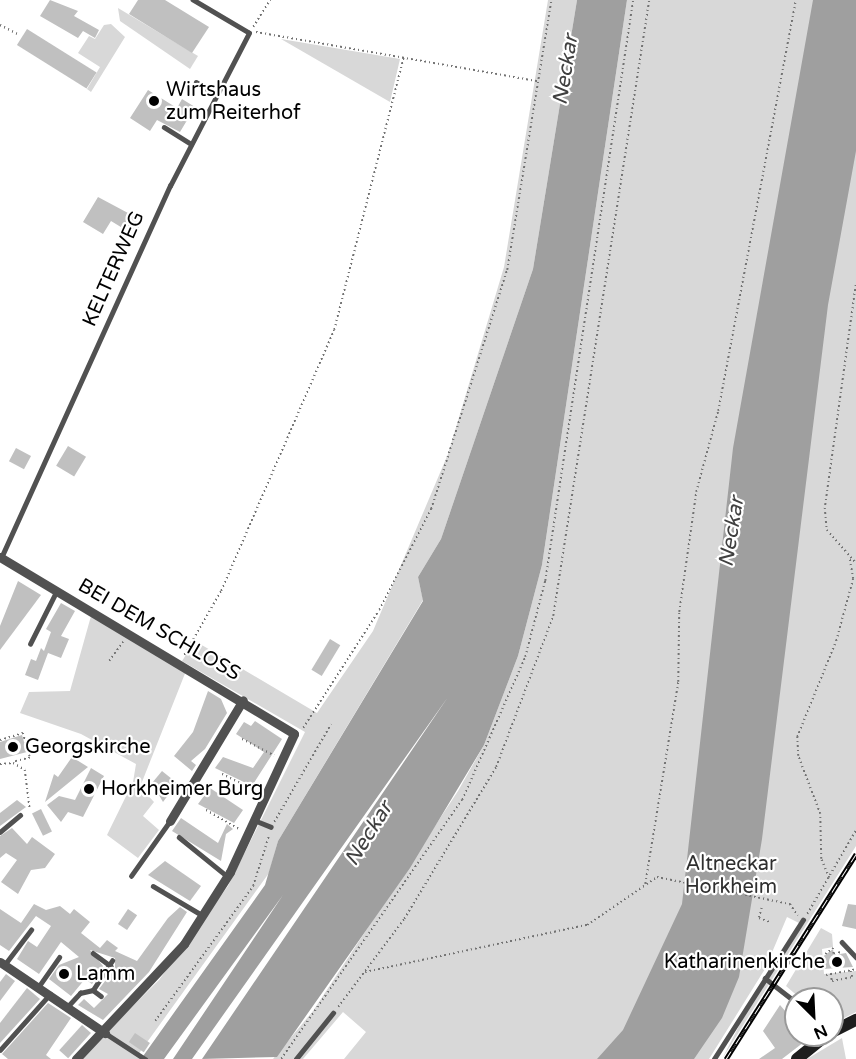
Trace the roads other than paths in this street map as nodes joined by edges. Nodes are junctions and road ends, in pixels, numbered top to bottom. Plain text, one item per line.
1 (193, 0) edge
2 (196, 82) dead end
3 (215, 94) junction
4 (164, 127) dead end
5 (191, 144) junction
6 (0, 558) edge
7 (56, 592) junction
8 (30, 644) dead end
9 (243, 700) junction
10 (20, 815) dead end
11 (253, 820) junction
12 (170, 821) joint
13 (271, 827) road end
14 (0, 832) edge
15 (179, 837) dead end
16 (132, 876) dead end
17 (227, 876) junction
18 (153, 886) dead end
19 (202, 915) junction
20 (803, 920) road end
21 (31, 930) dead end
22 (842, 942) dead end
23 (93, 953) dead end
24 (59, 957) dead end
25 (856, 957) edge
26 (2, 963) edge
27 (765, 978) junction
28 (39, 986) junction
29 (93, 990) junction
30 (784, 993) edge
31 (50, 994) junction
32 (101, 996) dead end
33 (68, 1006) junction
34 (333, 1013) road end
35 (105, 1033) junction
36 (812, 1047) edge
37 (0, 1050) edge
38 (76, 1059) edge
39 (145, 1059) edge
40 (296, 1059) edge
41 (714, 1059) edge
42 (797, 1059) edge

1 - 3 lane, KELTERWEG
2 - 3 lane
3 - 5 lane, KELTERWEG
4 - 5 lane
5 - 6 lane, KELTERWEG
6 - 7 street, BEI DEM SCHLOSS
7 - 8 lane, BEI DEM SCHLOSS
7 - 9 street, BEI DEM SCHLOSS
9 - 11 street, BEI DEM SCHLOSS
9 - 12 street, BEI DEM SCHLOSS
10 - 14 lane
11 - 13 lane
11 - 17 street
12 - 16 lane, BEI DEM SCHLOSS
15 - 17 lane
17 - 19 street
18 - 19 lane
19 - 35 street
20 - 27 lane
21 - 26 lane
22 - 25 lane
23 - 29 lane
24 - 28 lane
26 - 28 street
27 - 30 lane
27 - 41 lane
28 - 31 street
29 - 32 lane
29 - 33 lane
31 - 33 street
31 - 37 lane
33 - 35 street
34 - 40 lane
35 - 38 street
35 - 39 lane
36 - 42 main road

